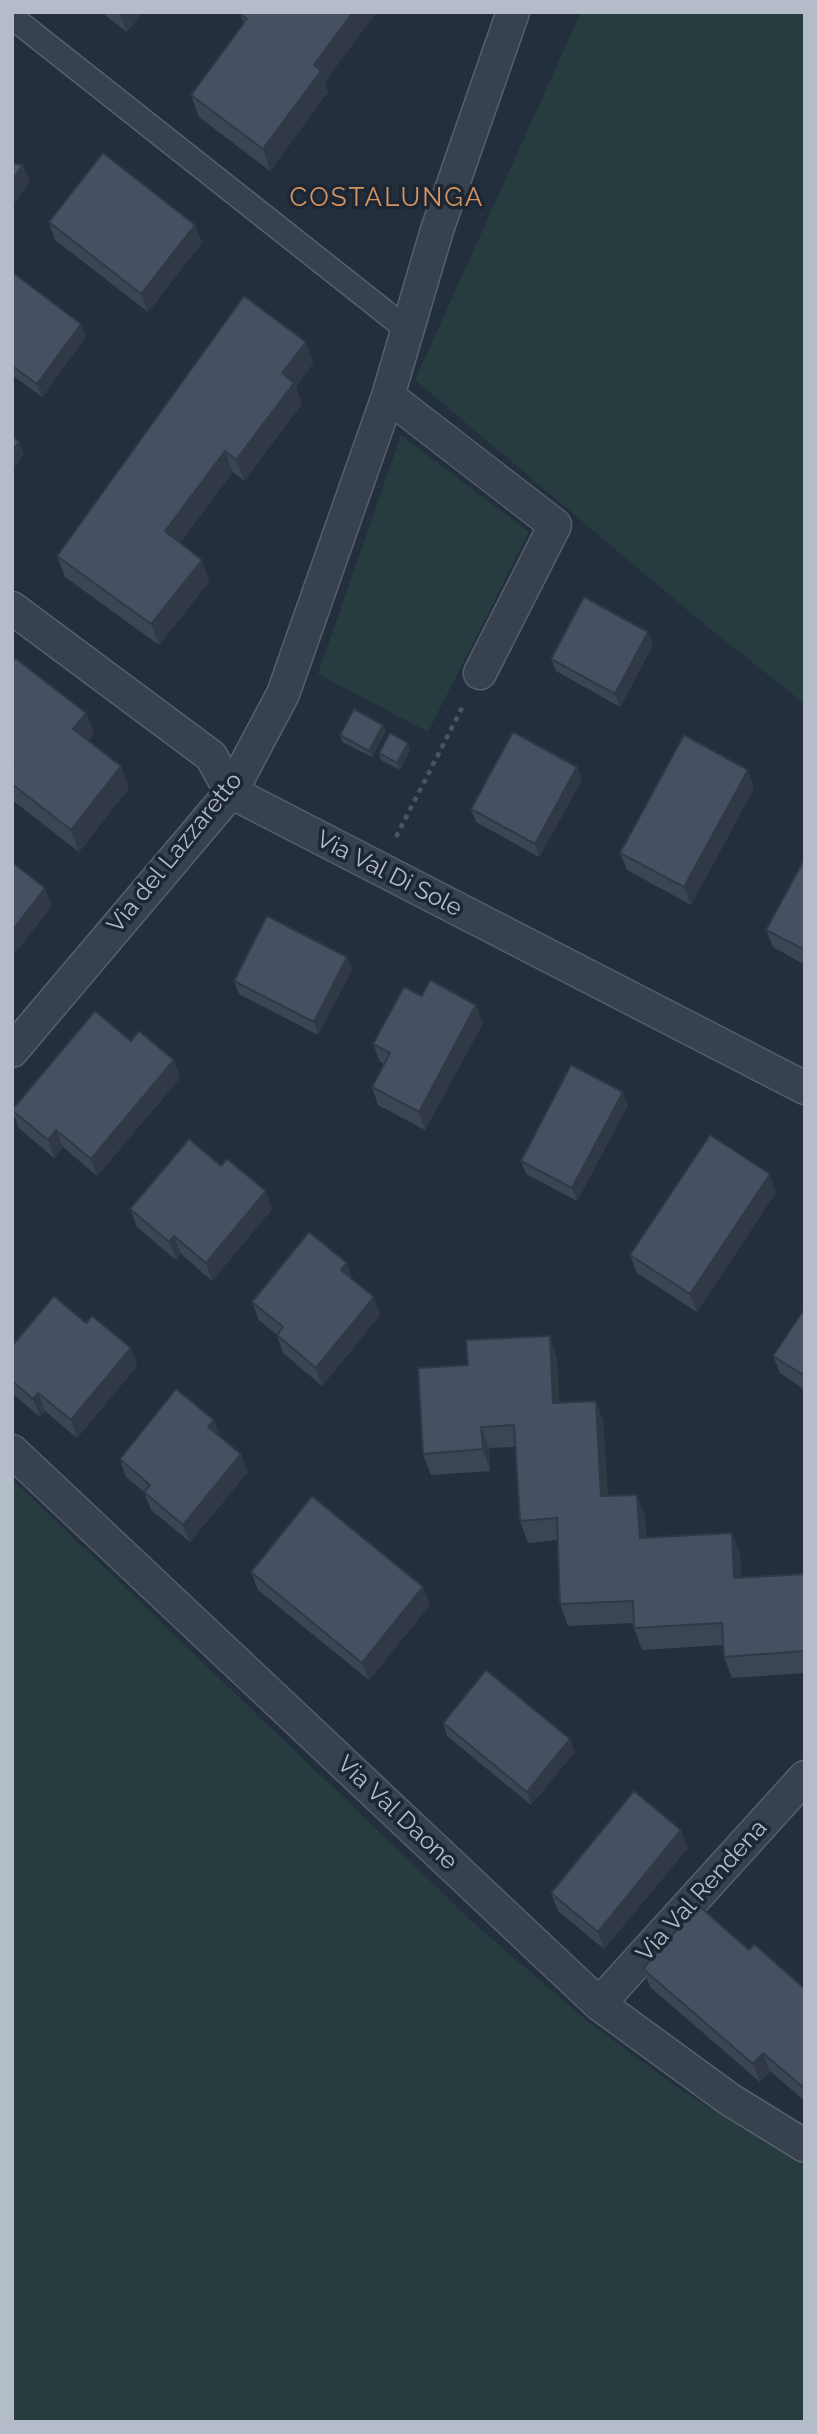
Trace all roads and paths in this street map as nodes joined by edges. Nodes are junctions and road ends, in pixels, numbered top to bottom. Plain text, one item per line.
1 (513, 12) edge
2 (12, 17) edge
3 (409, 331) junction
4 (388, 396) junction
5 (12, 608) edge
6 (480, 673) joint
7 (230, 792) junction
8 (396, 838) dead end
9 (12, 1051) edge
10 (805, 1088) edge
11 (12, 1451) edge
12 (805, 1777) edge
13 (599, 2004) junction
14 (805, 2146) edge

1 - 3 street, Via del Lazzaretto
2 - 3 street
3 - 4 street, Via del Lazzaretto
4 - 6 street
4 - 7 street, Via del Lazzaretto
5 - 7 street
6 - 8 path
7 - 9 street, Via del Lazzaretto
7 - 10 street, Via Val Di Sole
11 - 13 street, Via Val Daone
12 - 13 street, Via Val Rendena
13 - 14 street, Via Val Daone

